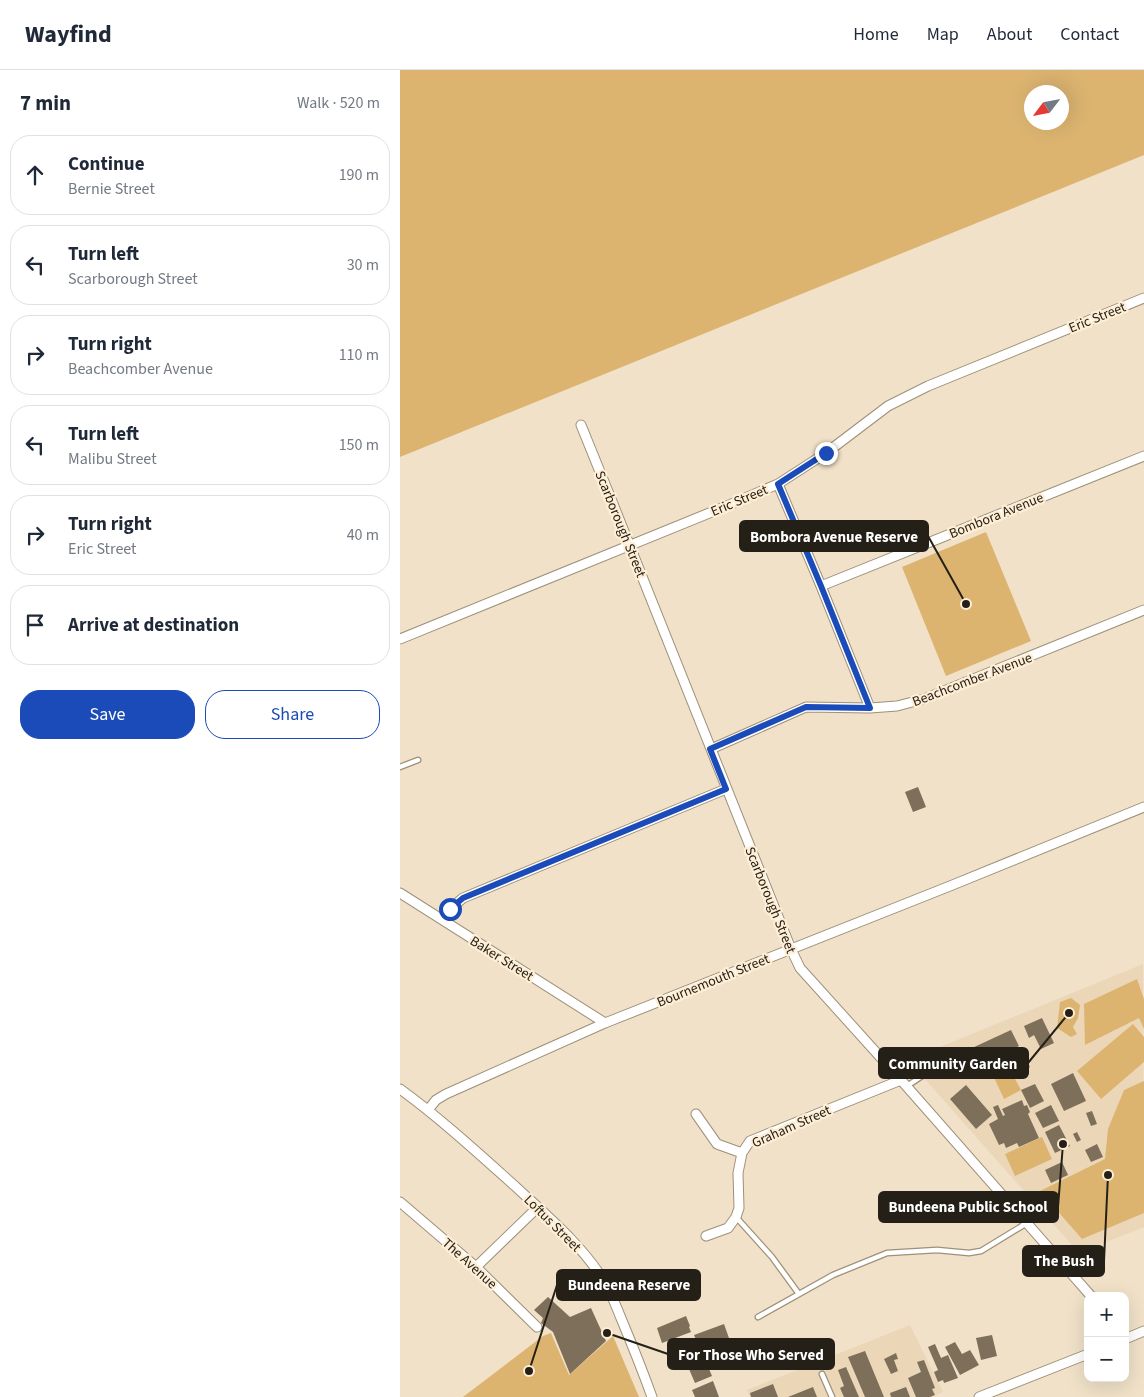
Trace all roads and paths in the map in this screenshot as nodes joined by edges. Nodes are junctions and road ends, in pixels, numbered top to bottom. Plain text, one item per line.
1 (1144, 298) edge
2 (581, 425) dead end
3 (1144, 456) edge
4 (778, 484) junction
5 (630, 545) junction
6 (821, 586) junction
7 (1144, 610) edge
8 (400, 639) edge
9 (870, 708) junction
10 (710, 749) junction
11 (418, 760) dead end
12 (400, 767) edge
13 (726, 789) junction
14 (1144, 807) edge
15 (400, 893) edge
16 (444, 921) junction
17 (791, 949) junction
18 (605, 1023) junction
19 (940, 1072) dead end
20 (904, 1083) junction
21 (400, 1089) edge
22 (428, 1110) junction
23 (696, 1114) dead end
24 (742, 1153) junction
25 (400, 1202) edge
26 (538, 1207) junction
27 (736, 1217) junction
28 (1027, 1223) junction
29 (706, 1236) dead end
30 (476, 1267) junction
31 (1088, 1292) edge
32 (799, 1294) junction
33 (758, 1317) dead end
34 (537, 1328) dead end
35 (1144, 1331) edge
36 (1129, 1336) edge
37 (1084, 1356) edge
38 (822, 1374) dead end
39 (652, 1397) edge
40 (832, 1397) edge
41 (979, 1397) edge

1 - 4 street, Eric Street
2 - 5 street, Scarborough Street
3 - 6 street, Bombora Avenue
4 - 5 street, Eric Street
4 - 6 street
5 - 8 street, Eric Street
5 - 10 street, Scarborough Street
6 - 9 street
7 - 9 street, Beachcomber Avenue
9 - 10 street, Beachcomber Avenue
10 - 13 street, Scarborough Street
11 - 12 lane
13 - 16 street
13 - 17 street, Scarborough Street
14 - 17 street, Bournemouth Street
15 - 16 street, Baker Street
16 - 18 street, Baker Street
17 - 18 street, Bournemouth Street
17 - 20 street, Scarborough Street
18 - 22 street, Bournemouth Street
19 - 20 lane
20 - 24 street, Graham Street
20 - 28 street, Scarborough Street
21 - 22 street, Loftus Street
22 - 26 street, Loftus Street
23 - 24 street, Graham Street
24 - 27 street
25 - 30 street, The Avenue
26 - 30 street
26 - 39 street, Loftus Street
27 - 29 street
27 - 32 lane
28 - 31 street, Scarborough Street
28 - 32 lane
30 - 34 street, The Avenue
32 - 33 lane
35 - 36 street
37 - 41 street
38 - 40 lane

